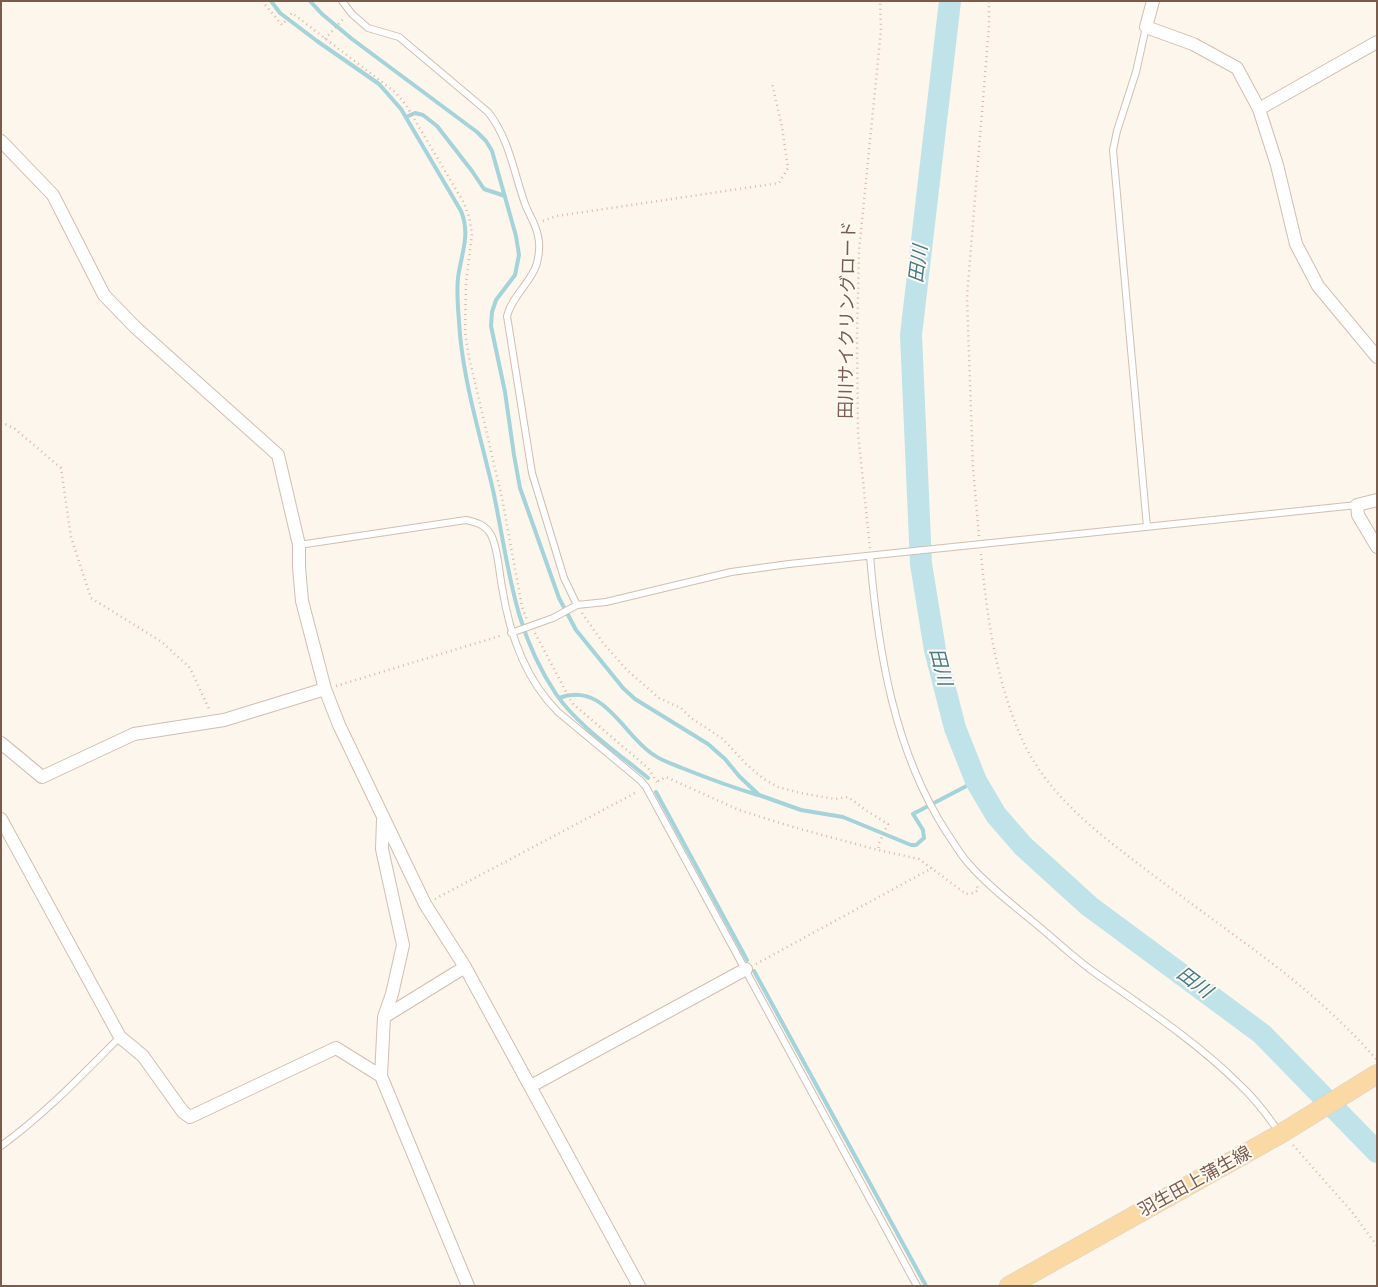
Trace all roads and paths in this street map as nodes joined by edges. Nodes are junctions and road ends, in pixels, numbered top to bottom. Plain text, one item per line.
1 (262, 1) edge
2 (342, 1) edge
3 (880, 1) edge
4 (989, 1) edge
5 (1153, 1) edge
6 (342, 20) dead end
7 (1146, 27) junction
8 (325, 39) junction
9 (1377, 42) edge
10 (772, 83) dead end
11 (1259, 108) junction
12 (1, 142) edge
13 (534, 224) junction
14 (1377, 357) edge
15 (1, 422) edge
16 (1377, 500) edge
17 (1357, 506) junction
18 (1147, 526) junction
19 (299, 545) junction
20 (977, 545) junction
21 (1377, 548) edge
22 (872, 554) junction
23 (577, 605) junction
24 (529, 627) junction
25 (512, 632) junction
26 (325, 689) junction
27 (215, 721) junction
28 (1, 743) edge
29 (657, 782) junction
30 (646, 787) junction
31 (383, 818) junction
32 (1, 819) edge
33 (878, 850) junction
34 (932, 868) junction
35 (976, 884) dead end
36 (425, 904) junction
37 (464, 966) junction
38 (746, 969) junction
39 (384, 1017) junction
40 (120, 1037) junction
41 (1377, 1060) edge
42 (1377, 1074) edge
43 (381, 1076) junction
44 (531, 1086) junction
45 (1283, 1132) junction
46 (1, 1146) edge
47 (1377, 1246) edge
48 (468, 1286) edge
49 (639, 1286) edge
50 (917, 1286) edge
51 (1010, 1286) edge

1 - 8 path
2 - 13 lane
3 - 22 path, 田川サイクリングロード
4 - 20 path
5 - 7 street
6 - 8 path
7 - 11 street
7 - 18 lane
8 - 24 path
9 - 11 street
10 - 13 path
11 - 14 street
12 - 19 street
13 - 23 lane
15 - 27 path
16 - 17 street
17 - 18 lane
17 - 21 street
18 - 20 lane
19 - 25 lane
19 - 26 street
20 - 22 lane
20 - 41 path
22 - 23 lane
22 - 45 lane
23 - 24 lane
23 - 33 path
24 - 25 lane
24 - 29 path
25 - 26 path
25 - 30 lane
26 - 27 street
26 - 31 street
27 - 28 street
29 - 30 path
29 - 33 path
30 - 36 path
30 - 38 lane
31 - 36 street
31 - 39 street
32 - 40 street
33 - 34 path
34 - 35 path
34 - 38 path
36 - 37 street
37 - 39 street
37 - 44 street
38 - 44 street
38 - 50 lane
39 - 43 street
40 - 43 street
40 - 46 lane
42 - 45 main road, 羽生田上蒲生線
43 - 48 street
44 - 49 street
45 - 47 path
45 - 51 main road, 羽生田上蒲生線

